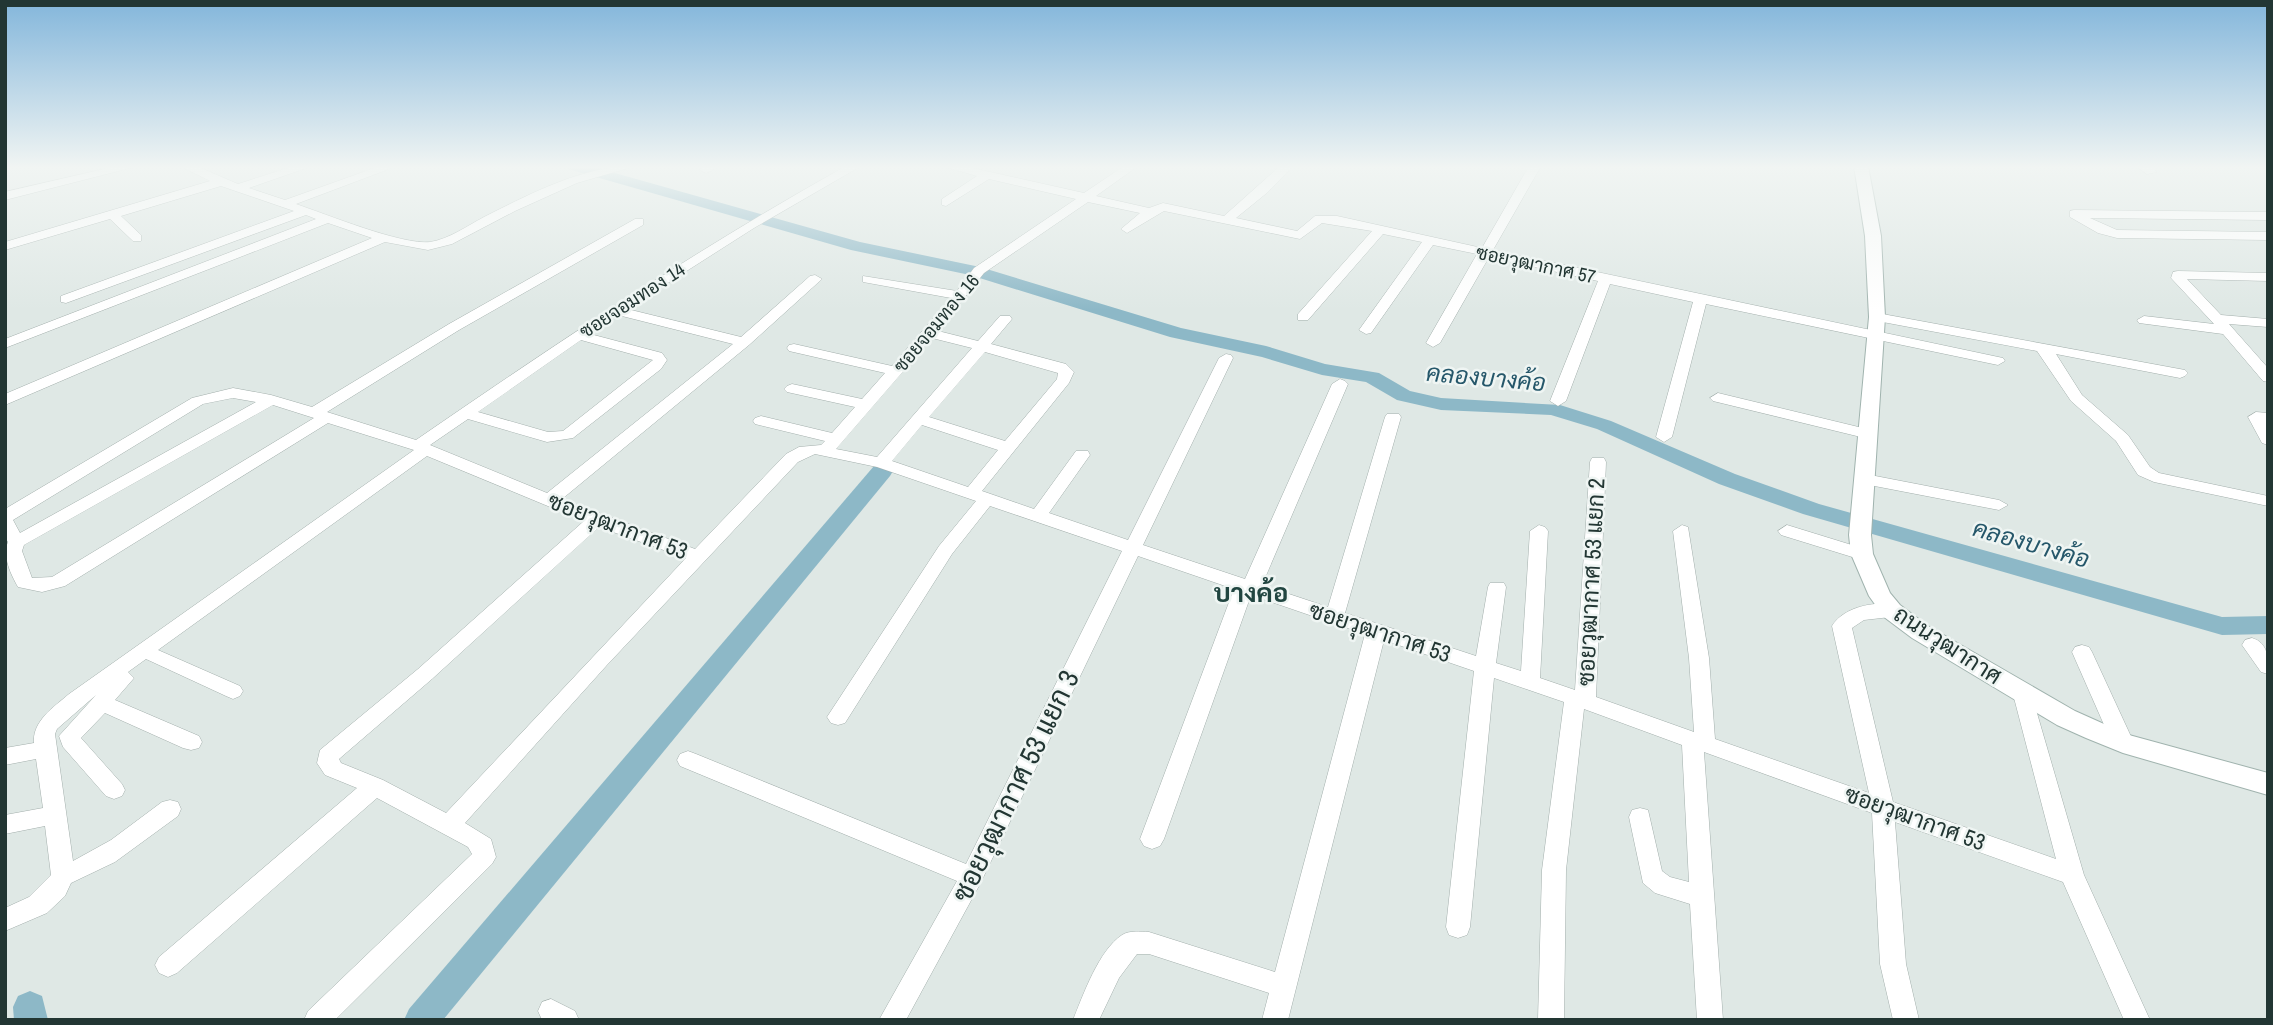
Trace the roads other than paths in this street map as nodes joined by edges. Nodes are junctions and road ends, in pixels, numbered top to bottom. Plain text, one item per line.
1 (112, 214) joint
2 (298, 214) edge
3 (313, 214) edge
4 (503, 214) edge
5 (770, 214) edge
6 (1065, 214) edge
7 (1148, 214) edge
8 (1193, 214) edge
9 (1234, 214) edge
10 (1508, 214) edge
11 (1869, 214) edge
12 (2218, 215) junction
13 (2268, 216) edge
14 (327, 219) junction
15 (1225, 221) junction
16 (639, 222) dead end
17 (1128, 229) dead end
18 (1379, 230) junction
19 (2250, 236) junction
20 (2268, 236) edge
21 (137, 237) dead end
22 (384, 238) junction
23 (1429, 241) junction
24 (5, 246) edge
25 (1486, 254) junction
26 (2268, 277) edge
27 (815, 279) dead end
28 (867, 279) dead end
29 (1605, 279) junction
30 (960, 296) junction
31 (66, 299) dead end
32 (1700, 300) junction
33 (615, 310) junction
34 (1303, 317) dead end
35 (1877, 317) junction
36 (1005, 319) dead end
37 (2144, 320) dead end
38 (2268, 323) edge
39 (2222, 325) junction
40 (1366, 330) dead end
41 (927, 332) junction
42 (578, 335) junction
43 (1874, 337) junction
44 (744, 342) junction
45 (1433, 343) dead end
46 (5, 344) edge
47 (983, 346) junction
48 (2040, 346) junction
49 (794, 348) dead end
50 (1226, 358) dead end
51 (2251, 358) junction
52 (1998, 360) dead end
53 (2268, 360) edge
54 (895, 371) junction
55 (2180, 373) dead end
56 (2268, 378) edge
57 (1340, 384) dead end
58 (792, 390) dead end
59 (1718, 398) dead end
60 (5, 400) edge
61 (271, 400) junction
62 (1558, 401) dead end
63 (866, 404) junction
64 (468, 414) junction
65 (320, 416) junction
66 (1393, 417) dead end
67 (917, 418) junction
68 (2268, 418) edge
69 (761, 421) dead end
70 (1869, 434) junction
71 (1664, 438) dead end
72 (2268, 439) edge
73 (830, 445) junction
74 (422, 448) junction
75 (1009, 448) junction
76 (1082, 455) dead end
77 (1598, 462) dead end
78 (881, 463) junction
79 (1865, 479) junction
80 (979, 497) junction
81 (550, 500) junction
82 (2268, 501) edge
83 (1998, 505) dead end
84 (1037, 517) junction
85 (5, 520) edge
86 (596, 520) junction
87 (1539, 531) dead end
88 (1682, 531) dead end
89 (1787, 531) dead end
90 (1861, 535) junction
91 (1131, 548) junction
92 (12, 549) edge
93 (698, 556) junction
94 (1248, 587) junction
95 (1497, 587) dead end
96 (1892, 611) junction
97 (1334, 618) junction
98 (173, 630) junction
99 (1376, 631) junction
100 (2252, 645) dead end
101 (2082, 652) dead end
102 (154, 656) junction
103 (1485, 666) junction
104 (2268, 667) edge
105 (1530, 682) junction
106 (233, 691) dead end
107 (2023, 694) junction
108 (1580, 699) junction
109 (102, 704) junction
110 (838, 717) dead end
111 (1698, 741) junction
112 (191, 743) dead end
113 (2123, 743) junction
114 (44, 749) junction
115 (5, 757) edge
116 (688, 760) dead end
117 (2268, 785) edge
118 (375, 786) junction
119 (114, 790) dead end
120 (1883, 807) junction
121 (170, 809) dead end
122 (53, 815) junction
123 (1640, 817) dead end
124 (450, 824) junction
125 (5, 825) edge
126 (1153, 839) dead end
127 (2072, 874) junction
128 (63, 876) junction
129 (972, 877) junction
130 (1701, 896) junction
131 (5, 920) edge
132 (1458, 927) dead end
133 (168, 965) dead end
134 (1283, 986) junction
135 (317, 1020) edge
136 (892, 1020) edge
137 (1086, 1020) edge
138 (1275, 1020) edge
139 (1550, 1020) edge
140 (1710, 1020) edge
141 (1906, 1020) edge
142 (2137, 1020) edge

1 - 21 street
1 - 24 street
2 - 31 street
3 - 14 street
4 - 22 street
5 - 33 street, ซอยจอมทอง 14
6 - 30 street, ซอยจอมทอง 16
7 - 17 street
8 - 15 street, ซอยวุฒากาศ 57
9 - 15 street
10 - 25 street
11 - 35 main road, ถนนวุฒากาศ
12 - 13 street
12 - 19 street
12 - 19 street
14 - 22 street
14 - 46 street
15 - 18 street, ซอยวุฒากาศ 57
16 - 65 street
18 - 23 street, ซอยวุฒากาศ 57
18 - 34 street
19 - 20 street
22 - 60 street
23 - 25 street, ซอยวุฒากาศ 57
23 - 40 street
25 - 29 street, ซอยวุฒากาศ 57
25 - 45 street
26 - 39 street
27 - 44 street
28 - 30 street
29 - 32 street, ซอยวุฒากาศ 57
29 - 62 street
30 - 41 street, ซอยจอมทอง 16
32 - 43 street, ซอยวุฒากาศ 57
32 - 71 street
33 - 42 street, ซอยจอมทอง 14
33 - 44 street
35 - 43 main road, ถนนวุฒากาศ
35 - 48 street
36 - 47 street
37 - 39 street
38 - 39 street
39 - 51 street
41 - 47 street
41 - 54 street, ซอยจอมทอง 16
42 - 64 street, ซอยจอมทอง 14
42 - 64 street
43 - 52 street, ซอยวุฒากาศ 57
43 - 70 main road, ถนนวุฒากาศ
44 - 81 street
47 - 67 street
47 - 75 street
48 - 55 street
48 - 82 street
49 - 54 street
50 - 91 street, ซอยวุฒากาศ 53 แยก 3
51 - 53 street
51 - 56 street
54 - 63 street, ซอยจอมทอง 16
57 - 94 street
58 - 63 street
59 - 70 street
61 - 65 street, ซอยวุฒากาศ 53
61 - 85 street, ซอยวุฒากาศ 53
61 - 92 street
63 - 73 street, ซอยจอมทอง 16
64 - 74 street, ซอยจอมทอง 14
65 - 74 street, ซอยวุฒากาศ 53
65 - 92 street
66 - 97 street
67 - 75 street
67 - 78 street
68 - 72 street
69 - 73 street
70 - 79 main road, ถนนวุฒากาศ
73 - 78 street, ซอยวุฒากาศ 53
73 - 93 street, ซอยวุฒากาศ 53
74 - 81 street, ซอยวุฒากาศ 53
74 - 98 street, ซอยจอมทอง 14
75 - 80 street
76 - 84 street
77 - 108 street, ซอยวุฒากาศ 53 แยก 2
78 - 80 street, ซอยวุฒากาศ 53
79 - 83 street
79 - 90 main road, ถนนวุฒากาศ
80 - 84 street, ซอยวุฒากาศ 53
80 - 110 street
81 - 86 street, ซอยวุฒากาศ 53
84 - 91 street, ซอยวุฒากาศ 53
85 - 92 street
86 - 93 street, ซอยวุฒากาศ 53
86 - 118 street
87 - 105 street
88 - 111 street
89 - 90 street
90 - 96 main road, ถนนวุฒากาศ
91 - 94 street, ซอยวุฒากาศ 53
91 - 129 street, ซอยวุฒากาศ 53 แยก 3
93 - 124 street
94 - 97 street, ซอยวุฒากาศ 53
94 - 126 street
95 - 103 street
96 - 107 main road, ถนนวุฒากาศ
96 - 120 street
97 - 99 street, ซอยวุฒากาศ 53
98 - 102 street
98 - 114 street, ซอยจอมทอง 14
99 - 103 street, ซอยวุฒากาศ 53
99 - 134 street
100 - 104 street
101 - 113 street
102 - 106 street
102 - 109 street
103 - 105 street, ซอยวุฒากาศ 53
103 - 132 street
105 - 108 street, ซอยวุฒากาศ 53
107 - 113 main road, ถนนวุฒากาศ
107 - 127 street
108 - 111 street, ซอยวุฒากาศ 53
108 - 139 street, ซอยวุฒากาศ 53 แยก 2
109 - 112 street
109 - 119 street
111 - 120 street, ซอยวุฒากาศ 53
111 - 130 street
113 - 117 main road, ถนนวุฒากาศ
114 - 115 street
114 - 122 street
116 - 129 street
118 - 124 street
118 - 133 street
120 - 127 street, ซอยวุฒากาศ 53
120 - 141 street
121 - 128 street
122 - 125 street
122 - 128 street
123 - 130 street
124 - 135 street
127 - 142 street
128 - 131 street
129 - 136 street, ซอยวุฒากาศ 53 แยก 3
130 - 140 street
134 - 137 street
134 - 138 street

